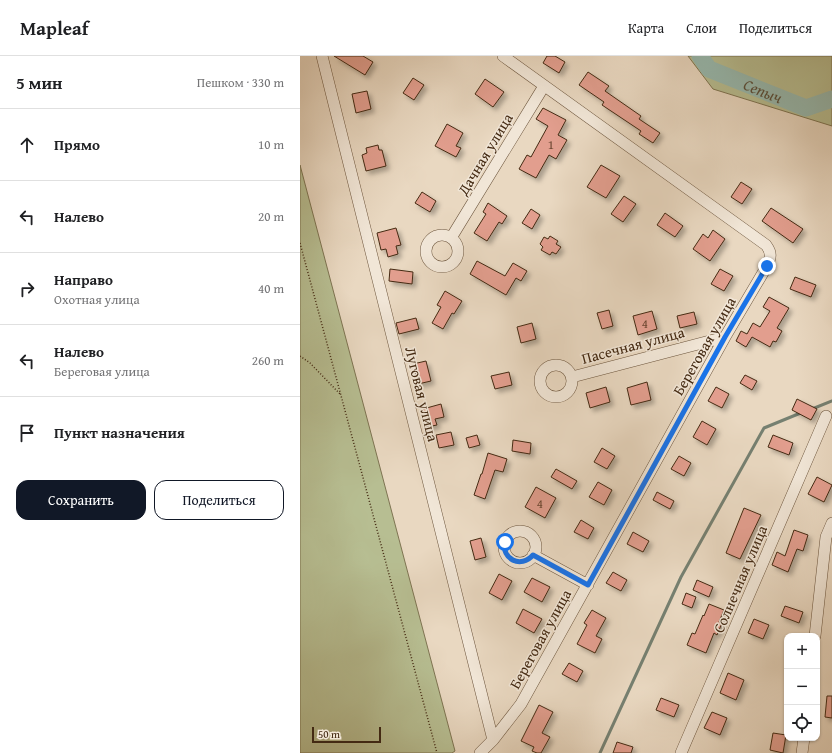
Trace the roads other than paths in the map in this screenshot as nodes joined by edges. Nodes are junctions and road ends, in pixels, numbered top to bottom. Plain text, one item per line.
1 (322, 56) edge
2 (503, 56) edge
3 (544, 86) junction
4 (451, 238) dead end
5 (725, 337) junction
6 (572, 377) dead end
7 (826, 416) dead end
8 (832, 523) edge
9 (533, 555) dead end
10 (588, 585) junction
11 (815, 633) edge
12 (493, 740) junction
13 (804, 741) edge
14 (480, 753) edge
15 (681, 753) edge
16 (802, 753) edge

1 - 12 street, Луговая улица
2 - 3 street, Береговая улица
3 - 4 street, Дачная улица
3 - 5 street, Береговая улица
5 - 6 street, Пасечная улица
5 - 10 street, Береговая улица
7 - 15 street, Солнечная улица
8 - 11 street
9 - 10 street
10 - 12 street, Береговая улица
12 - 14 street, Береговая улица
13 - 16 street

